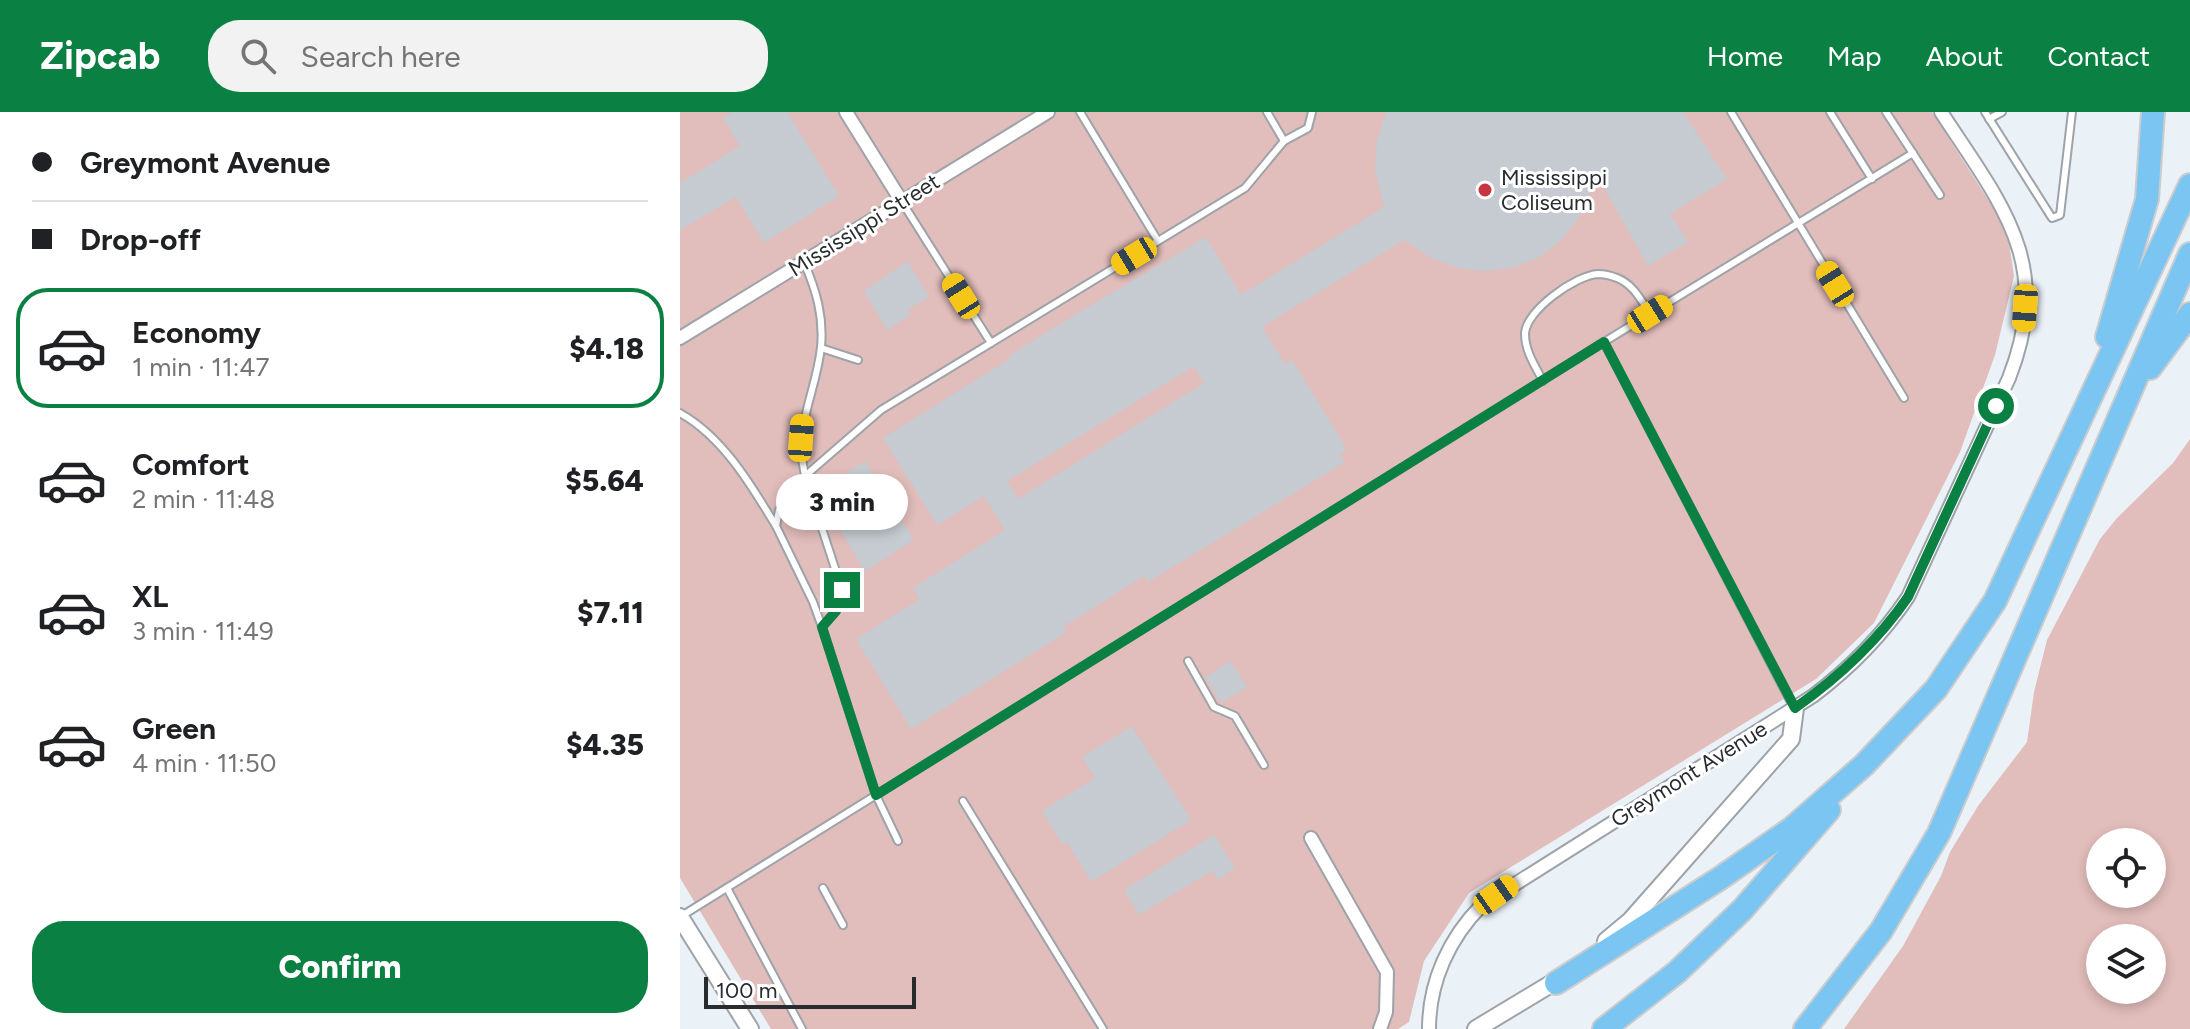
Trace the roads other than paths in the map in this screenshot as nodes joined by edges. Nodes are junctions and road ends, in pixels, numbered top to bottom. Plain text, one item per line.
1 (846, 112) edge
2 (1048, 112) edge
3 (1080, 112) edge
4 (1267, 112) edge
5 (1312, 112) edge
6 (1731, 112) edge
7 (1830, 112) edge
8 (1886, 112) edge
9 (1941, 112) edge
10 (1985, 112) edge
11 (2002, 112) edge
12 (2072, 112) edge
13 (2153, 112) edge
14 (1989, 119) junction
15 (1284, 141) junction
16 (1913, 153) junction
17 (1872, 179) junction
18 (2190, 185) edge
19 (1940, 195) dead end
20 (902, 202) junction
21 (1798, 224) junction
22 (1158, 241) junction
23 (2190, 254) edge
24 (804, 262) junction
25 (1650, 314) junction
26 (2190, 314) edge
27 (680, 338) edge
28 (1604, 342) junction
29 (991, 343) junction
30 (821, 348) junction
31 (858, 360) dead end
32 (1543, 381) junction
33 (1904, 398) dead end
34 (2125, 401) junction
35 (2087, 407) junction
36 (680, 413) edge
37 (805, 476) junction
38 (776, 526) junction
39 (822, 627) junction
40 (1188, 661) dead end
41 (1795, 708) junction
42 (1264, 765) dead end
43 (1864, 765) junction
44 (876, 795) junction
45 (963, 801) dead end
46 (1311, 838) dead end
47 (898, 841) dead end
48 (727, 888) junction
49 (823, 888) dead end
50 (680, 917) edge
51 (843, 925) dead end
52 (1556, 983) junction
53 (750, 1029) edge
54 (802, 1029) edge
55 (1103, 1029) edge
56 (1380, 1029) edge
57 (1429, 1029) edge
58 (1476, 1029) edge
59 (1604, 1029) edge
60 (1805, 1029) edge

1 - 20 street
2 - 20 street, Mississippi Street
3 - 22 lane
4 - 15 lane
5 - 15 lane
6 - 21 lane
7 - 17 lane
8 - 16 lane
9 - 41 street, Greymont Avenue
10 - 14 lane
11 - 14 lane
12 - 14 lane
13 - 35 highway
15 - 22 lane
16 - 17 lane
16 - 19 lane
17 - 21 lane
18 - 35 highway
20 - 24 street, Mississippi Street
20 - 29 lane
21 - 25 lane
21 - 33 lane
22 - 29 lane
23 - 34 highway
24 - 27 street, Mississippi Street
24 - 30 lane
25 - 28 lane
25 - 32 lane
26 - 34 highway
28 - 32 lane
28 - 41 lane
29 - 37 lane
30 - 31 lane
30 - 37 lane
32 - 44 lane
34 - 60 highway
35 - 43 highway
36 - 38 lane
37 - 38 lane
37 - 39 lane
38 - 39 lane
39 - 44 lane
40 - 42 lane
41 - 52 main road
41 - 57 street, Greymont Avenue
43 - 52 highway
43 - 59 highway
44 - 47 lane
44 - 48 lane
45 - 55 lane
46 - 56 street
48 - 50 lane
48 - 54 lane
49 - 51 lane
50 - 53 main road
52 - 58 main road

